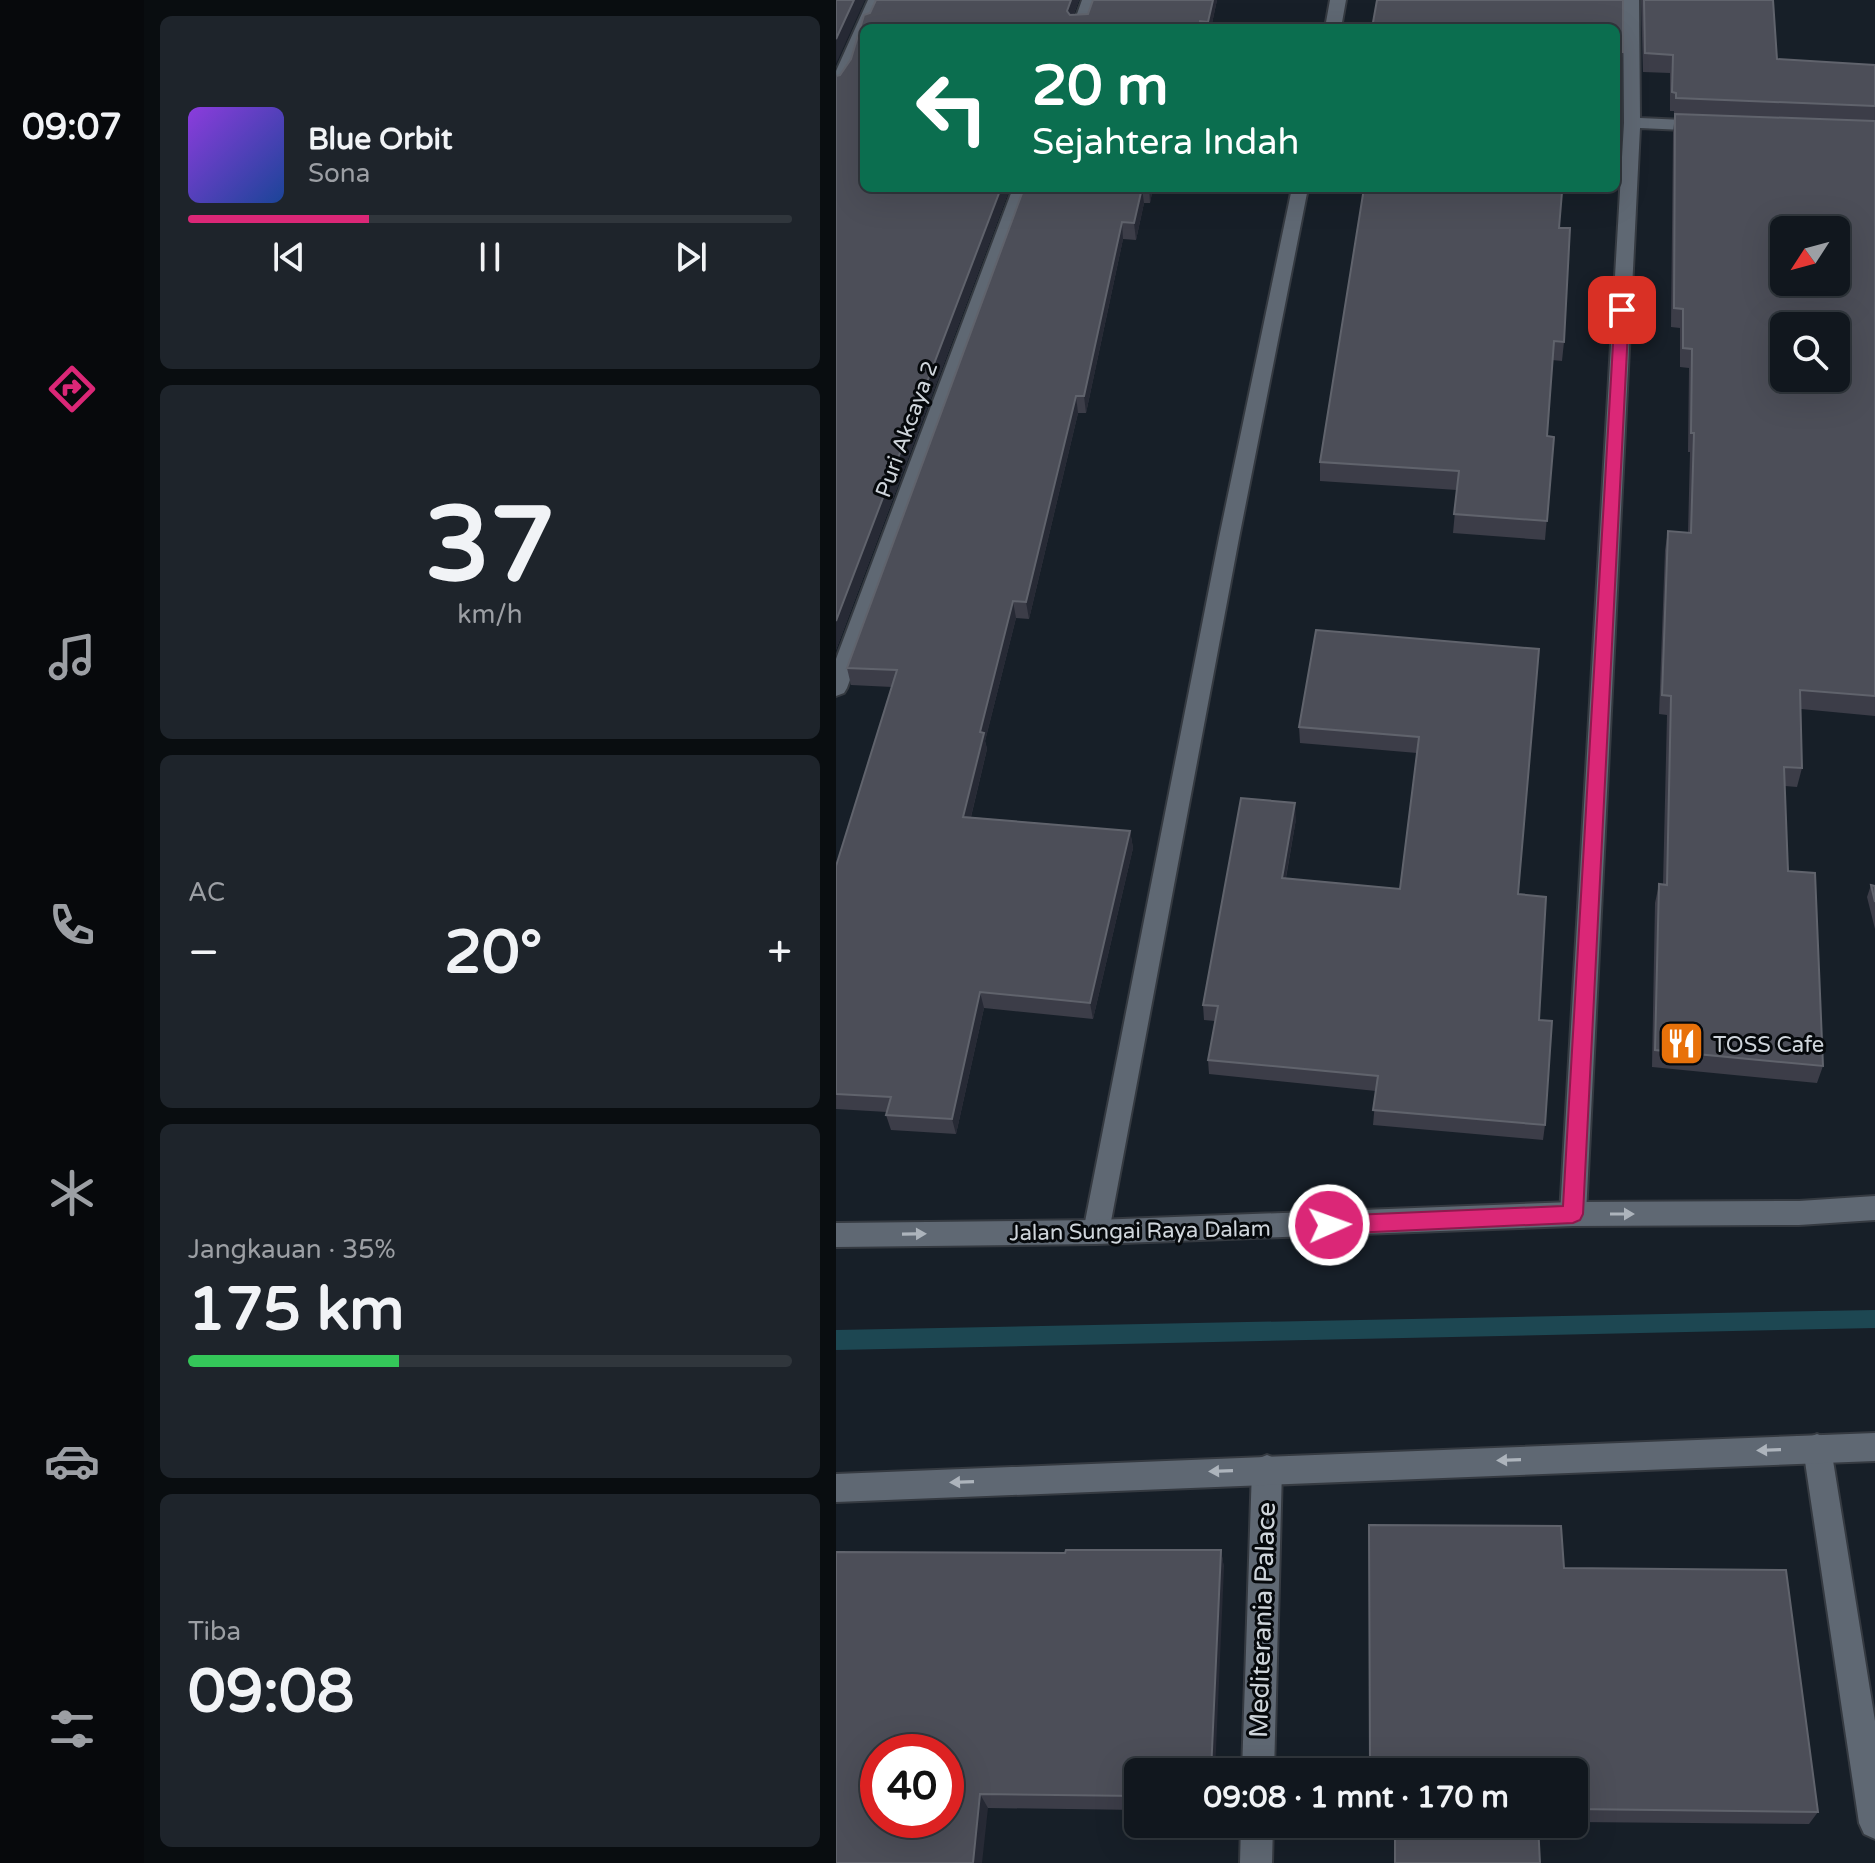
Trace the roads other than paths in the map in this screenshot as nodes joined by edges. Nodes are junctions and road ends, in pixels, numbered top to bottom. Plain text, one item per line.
1 (876, 0) edge
2 (1090, 0) edge
3 (1338, 0) edge
4 (1631, 0) edge
5 (865, 24) edge
6 (1081, 24) edge
7 (1334, 24) edge
8 (860, 35) edge
9 (836, 88) edge
10 (1632, 123) junction
11 (1723, 126) edge
12 (1020, 192) edge
13 (1299, 192) edge
14 (836, 688) edge
15 (1875, 1208) edge
16 (1573, 1214) junction
17 (1096, 1232) junction
18 (836, 1235) edge
19 (1875, 1447) edge
20 (1817, 1448) junction
21 (1267, 1469) junction
22 (836, 1488) edge
23 (1258, 1758) edge
24 (1875, 1823) edge
25 (1257, 1838) edge
26 (1256, 1863) edge

1 - 5 street
2 - 6 street
3 - 7 street
4 - 10 street
8 - 9 street
10 - 11 street
10 - 16 street
12 - 14 street, Puri Akcaya 2
13 - 17 street
16 -> 15 street, Jalan Sungai Raya Dalam
16 - 17 street, Jalan Sungai Raya Dalam
18 -> 17 street, Jalan Sungai Raya Dalam
19 - 20 street
20 -> 21 street
20 - 24 street
21 -> 22 street
21 - 23 street, Mediterania Palace
25 - 26 street

